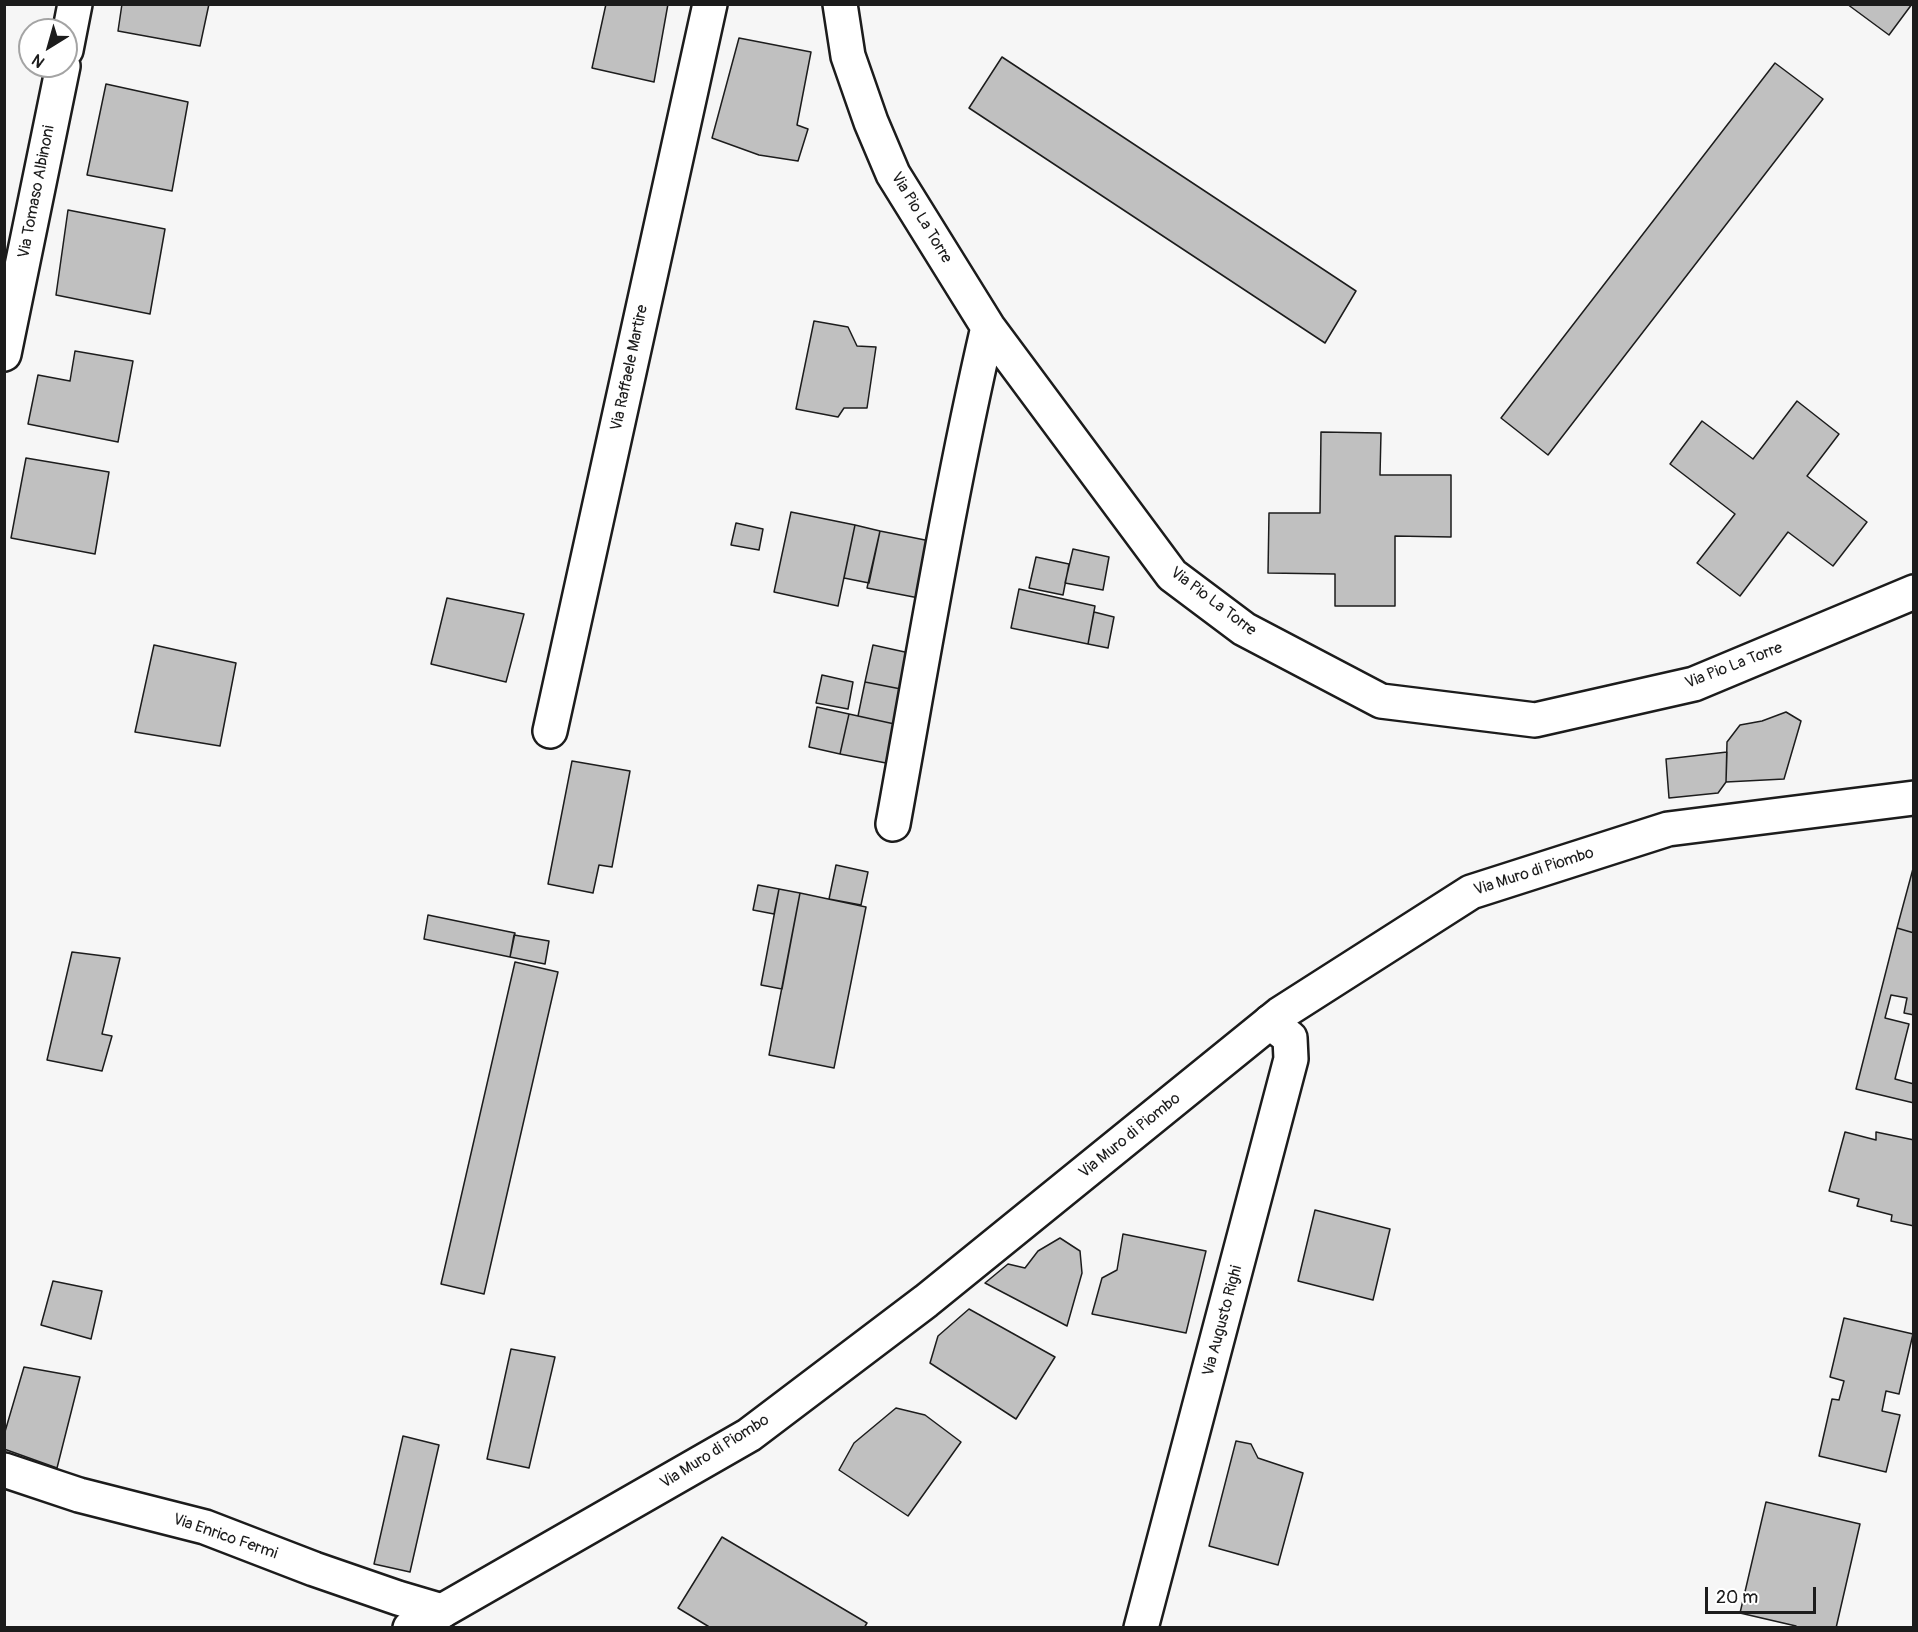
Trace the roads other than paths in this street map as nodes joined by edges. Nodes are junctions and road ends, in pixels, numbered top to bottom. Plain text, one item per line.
1 (710, 4) edge
2 (840, 4) edge
3 (61, 78) edge
4 (988, 327) junction
5 (4, 354) edge
6 (1914, 592) edge
7 (550, 731) dead end
8 (1914, 798) edge
9 (893, 824) dead end
10 (1270, 1022) junction
11 (4, 1470) edge
12 (442, 1611) junction
13 (410, 1628) edge
14 (1142, 1628) edge

1 - 7 street, Via Raffaele Martire
2 - 4 street, Via Pio La Torre
3 - 5 street, Via Tomaso Albinoni
4 - 6 street, Via Pio La Torre
4 - 9 street
8 - 10 street, Via Muro di Piombo
10 - 12 street, Via Muro di Piombo
10 - 14 street, Via Augusto Righi
11 - 12 street, Via Enrico Fermi
12 - 13 street, Via Muro di Piombo

